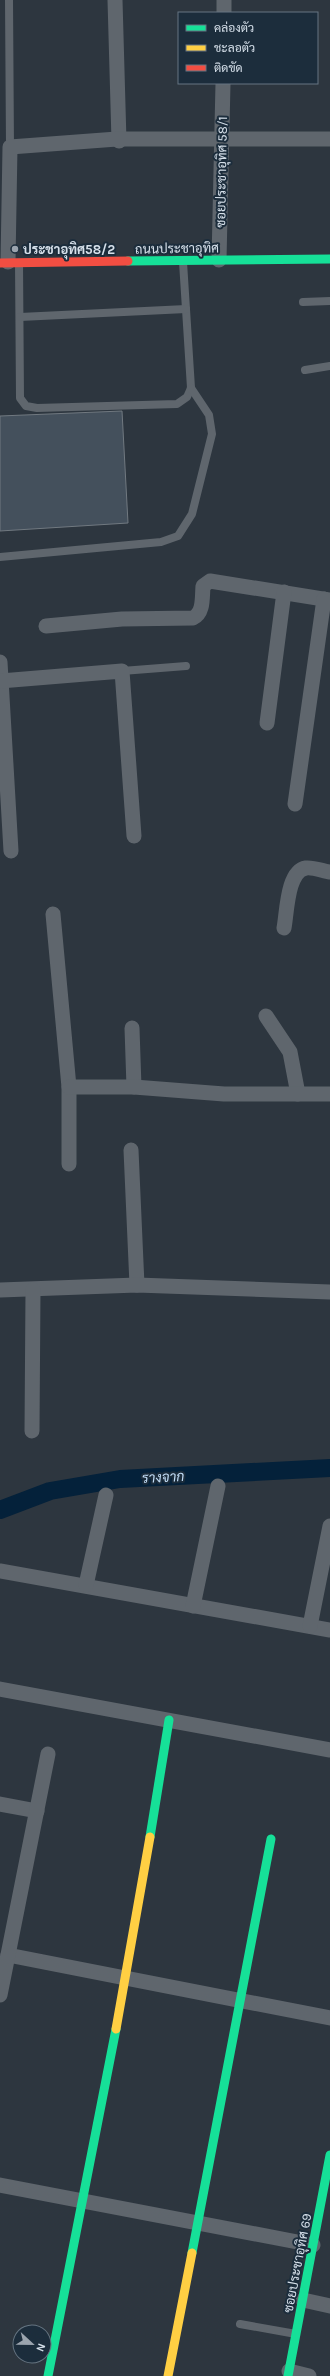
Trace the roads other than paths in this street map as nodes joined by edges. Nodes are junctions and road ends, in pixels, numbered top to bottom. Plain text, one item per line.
1 (9, 0) edge
2 (115, 0) edge
3 (224, 0) edge
4 (224, 12) edge
5 (223, 84) edge
6 (330, 139) edge
7 (118, 140) junction
8 (222, 141) junction
9 (10, 147) junction
10 (5, 176) edge
11 (5, 215) edge
12 (219, 260) junction
13 (330, 260) edge
14 (183, 261) junction
15 (9, 262) edge
16 (330, 301) edge
17 (303, 302) dead end
18 (186, 309) junction
19 (20, 317) junction
20 (330, 366) edge
21 (305, 370) dead end
22 (191, 388) junction
23 (0, 556) edge
24 (284, 592) junction
25 (327, 599) edge
26 (46, 626) dead end
27 (0, 662) edge
28 (186, 666) dead end
29 (122, 671) junction
30 (1, 681) edge
31 (267, 723) dead end
32 (295, 804) dead end
33 (134, 836) dead end
34 (11, 851) dead end
35 (330, 872) edge
36 (53, 914) dead end
37 (284, 928) dead end
38 (266, 1016) dead end
39 (132, 1028) dead end
40 (69, 1086) junction
41 (134, 1087) junction
42 (298, 1094) junction
43 (330, 1094) edge
44 (131, 1150) dead end
45 (69, 1164) dead end
46 (137, 1284) junction
47 (0, 1290) edge
48 (33, 1290) junction
49 (330, 1292) edge
50 (32, 1431) dead end
51 (218, 1486) dead end
52 (106, 1495) dead end
53 (330, 1526) edge
54 (0, 1571) edge
55 (86, 1585) junction
56 (193, 1606) junction
57 (310, 1626) junction
58 (330, 1630) edge
59 (0, 1689) edge
60 (169, 1720) junction
61 (330, 1750) edge
62 (48, 1754) dead end
63 (0, 1804) edge
64 (37, 1811) junction
65 (271, 1839) dead end
66 (8, 1955) junction
67 (126, 1979) junction
68 (0, 1995) edge
69 (240, 2002) junction
70 (330, 2018) edge
71 (330, 2155) edge
72 (0, 2185) edge
73 (81, 2199) junction
74 (199, 2222) junction
75 (313, 2245) junction
76 (303, 2300) junction
77 (330, 2306) edge
78 (240, 2324) dead end
79 (296, 2334) junction
80 (288, 2374) edge
81 (48, 2376) edge
82 (168, 2376) edge
83 (309, 2376) edge

1 - 9 lane
2 - 7 street
3 - 4 street
5 - 8 street, ซอยประชาอุทิศ 58/1
6 - 8 street
7 - 8 street
7 - 9 street
8 - 12 street, ซอยประชาอุทิศ 58/1
9 - 10 street
10 - 11 street
11 - 15 street
12 - 13 street, ถนนประชาอุทิศ
12 - 14 street, ถนนประชาอุทิศ
14 - 15 street, ถนนประชาอุทิศ
14 - 18 lane
15 - 19 lane
16 - 17 lane
18 - 19 lane
18 - 22 lane
19 - 22 lane
20 - 21 lane
22 - 23 lane
24 - 25 street
24 - 26 street
24 - 31 street
25 - 32 street
27 - 30 street
28 - 29 lane
29 - 30 street
29 - 33 street
30 - 34 street
35 - 37 street
36 - 40 street
38 - 42 street
39 - 41 street
40 - 41 street
40 - 45 street
41 - 42 street
42 - 43 street
44 - 46 street
46 - 48 street
46 - 49 street
47 - 48 street
48 - 50 street
51 - 56 street
52 - 55 street
53 - 57 street
54 - 55 street
55 - 56 street
56 - 57 street
57 - 58 street
59 - 60 street
60 - 61 street
60 - 67 street
62 - 64 street
63 - 64 street
64 - 66 street
65 - 69 street
66 - 67 street
66 - 68 street
67 - 69 street
67 - 73 street
69 - 70 street
69 - 74 street
71 - 75 street, ซอยประชาอุทิศ 69
72 - 73 street
73 - 74 street
73 - 81 street
74 - 75 street
74 - 82 street
75 - 76 street, ซอยประชาอุทิศ 69
76 - 77 street
76 - 79 street, ซอยประชาอุทิศ 69
78 - 79 lane
79 - 80 street, ซอยประชาอุทิศ 69
80 - 83 street

